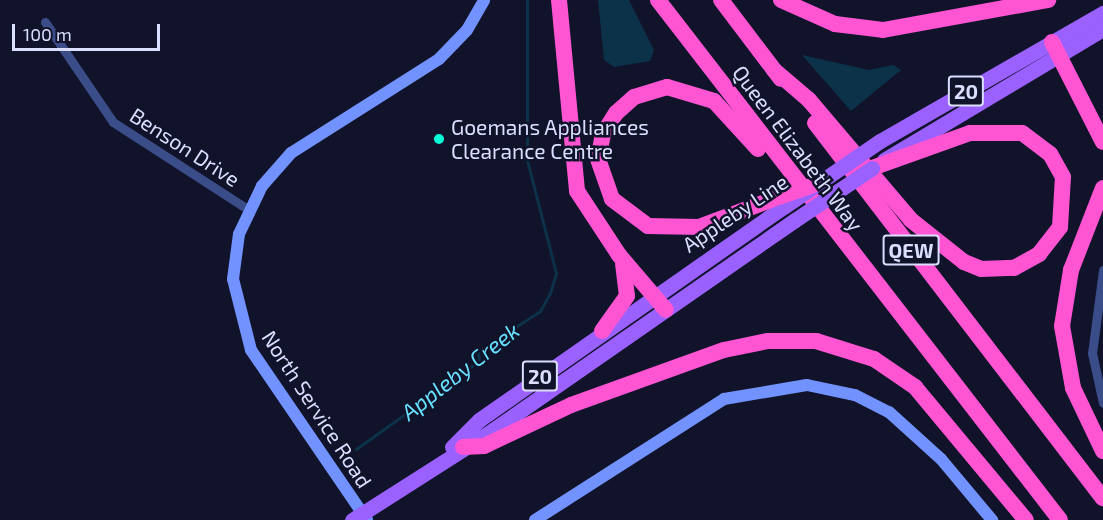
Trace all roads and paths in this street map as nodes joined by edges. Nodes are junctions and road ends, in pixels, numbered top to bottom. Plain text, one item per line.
1 (484, 0) edge
2 (559, 0) edge
3 (658, 0) edge
4 (721, 0) edge
5 (781, 0) edge
6 (1048, 0) edge
7 (1103, 13) edge
8 (45, 22) dead end
9 (1103, 29) edge
10 (1055, 48) junction
11 (774, 70) junction
12 (1103, 142) edge
13 (894, 159) junction
14 (872, 168) joint
15 (813, 185) joint
16 (1103, 188) edge
17 (782, 202) junction
18 (249, 210) junction
19 (619, 255) junction
20 (1103, 270) edge
21 (873, 283) junction
22 (652, 295) junction
23 (666, 310) junction
24 (602, 331) junction
25 (1103, 403) edge
26 (462, 447) junction
27 (1103, 451) edge
28 (441, 459) junction
29 (1103, 498) edge
30 (360, 518) edge
31 (535, 520) edge
32 (992, 520) edge
33 (1026, 520) edge
34 (1060, 520) edge

1 - 18 street, North Service Road
2 - 19 highway
3 - 21 highway, Queen Elizabeth Way / QEW
4 - 11 highway, Queen Elizabeth Way / QEW
5 - 6 highway
7 - 10 main road, Appleby Line / 20
8 - 18 street, Benson Drive
9 - 10 main road, Appleby Line / 20
10 - 12 highway
10 - 13 main road, Appleby Line / 20
10 - 15 main road, Appleby Line / 20, bridge
11 - 13 highway
11 - 29 highway, Queen Elizabeth Way / QEW
13 - 14 highway
14 - 23 main road, Appleby Line / 20, bridge
15 - 17 highway, bridge
16 - 27 highway
17 - 21 highway
17 - 22 main road, Appleby Line / 20
18 - 30 street, North Service Road
19 - 22 highway
19 - 24 highway
20 - 25 street
21 - 34 highway, Queen Elizabeth Way / QEW
22 - 23 highway
22 - 24 main road, Appleby Line / 20
23 - 26 main road, Appleby Line / 20
24 - 28 main road, Appleby Line / 20
26 - 28 main road, Appleby Line / 20
26 - 33 highway
28 - 30 main road, Appleby Line / 20
31 - 32 street

